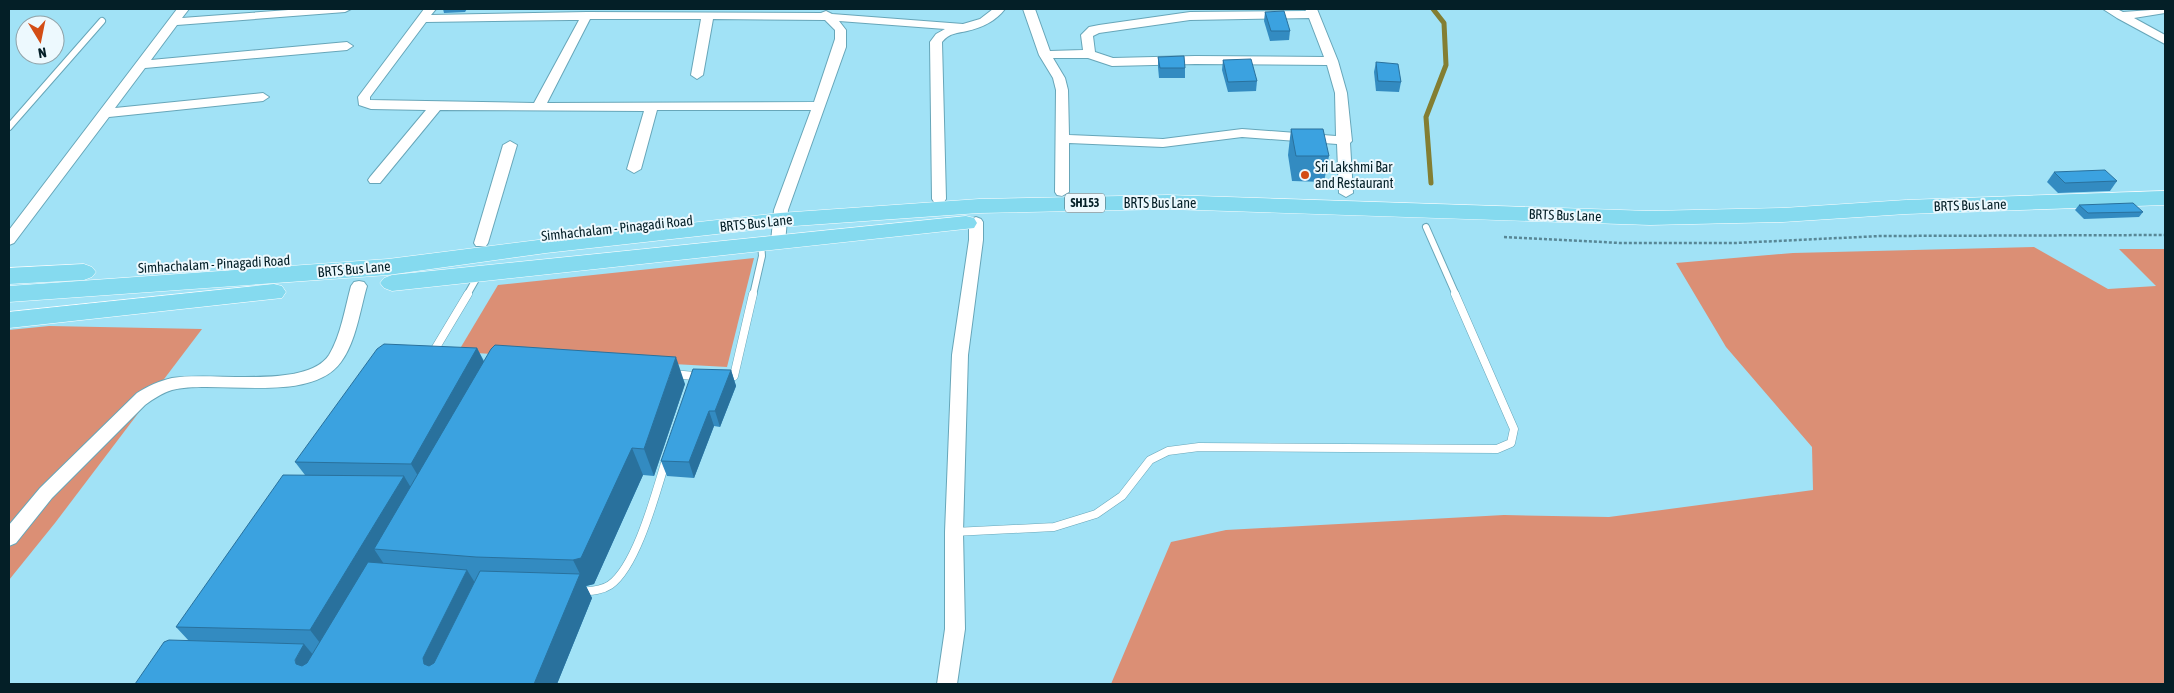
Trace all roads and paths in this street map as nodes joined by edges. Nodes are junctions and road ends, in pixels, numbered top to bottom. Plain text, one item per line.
1 (183, 9) edge
2 (345, 9) edge
3 (999, 9) edge
4 (1029, 9) edge
5 (2109, 9) edge
6 (2165, 10) edge
7 (826, 12) edge
8 (1312, 12) edge
9 (427, 14) edge
10 (587, 15) junction
11 (708, 15) junction
12 (2121, 16) junction
13 (102, 21) dead end
14 (174, 22) junction
15 (966, 28) junction
16 (2165, 40) edge
17 (347, 46) dead end
18 (1088, 54) junction
19 (1045, 55) junction
20 (1332, 61) junction
21 (140, 66) junction
22 (697, 75) dead end
23 (263, 97) dead end
24 (436, 106) junction
25 (820, 106) junction
26 (538, 107) junction
27 (652, 107) junction
28 (105, 113) junction
29 (9, 127) edge
30 (1062, 139) junction
31 (1345, 142) junction
32 (510, 145) dead end
33 (634, 169) dead end
34 (375, 180) dead end
35 (1062, 192) junction
36 (1346, 193) joint
37 (2165, 198) edge
38 (939, 199) junction
39 (976, 222) joint
40 (1426, 227) dead end
41 (775, 229) junction
42 (2165, 235) edge
43 (1504, 237) dead end
44 (9, 240) edge
45 (481, 243) junction
46 (479, 274) junction
47 (9, 276) edge
48 (359, 286) junction
49 (9, 294) edge
50 (9, 320) edge
51 (436, 362) edge
52 (665, 374) edge
53 (718, 376) edge
54 (691, 385) edge
55 (670, 449) edge
56 (954, 532) junction
57 (9, 538) edge
58 (567, 592) edge
59 (947, 684) edge

1 - 14 street
2 - 14 street
3 - 15 street
4 - 19 street
5 - 12 street
6 - 12 street
7 - 11 street
7 - 15 street
7 - 25 street
8 - 18 street
8 - 20 street
9 - 10 street
9 - 24 street
10 - 11 street
10 - 26 street
11 - 22 street
12 - 16 street
13 - 29 lane
14 - 21 street
15 - 38 street
17 - 21 street
18 - 19 street
18 - 20 street
19 - 30 street
20 - 31 street
21 - 28 street
23 - 28 street
24 - 26 street
24 - 34 street
25 - 27 street
25 - 41 street
26 - 27 street
27 - 33 street
28 - 44 street
30 - 31 street
30 - 35 street
31 - 36 street
32 - 45 street
35 - 36 main road, Simhachalam - Pinagadi Road
35 - 38 main road, Simhachalam - Pinagadi Road
37 - 41 main road, BRTS Bus Lane / SH153
38 - 41 main road, Simhachalam - Pinagadi Road
39 - 41 main road, Simhachalam - Pinagadi Road
39 - 56 street
40 - 56 lane
41 - 45 main road, Simhachalam - Pinagadi Road
41 - 46 main road, Simhachalam - Pinagadi Road
41 - 49 main road, BRTS Bus Lane / SH153
41 - 53 lane
42 - 43 path
45 - 47 main road, Simhachalam - Pinagadi Road
46 - 48 main road, Simhachalam - Pinagadi Road
46 - 51 lane
48 - 50 main road, Simhachalam - Pinagadi Road
48 - 57 street
52 - 54 lane
55 - 58 lane
56 - 59 street

